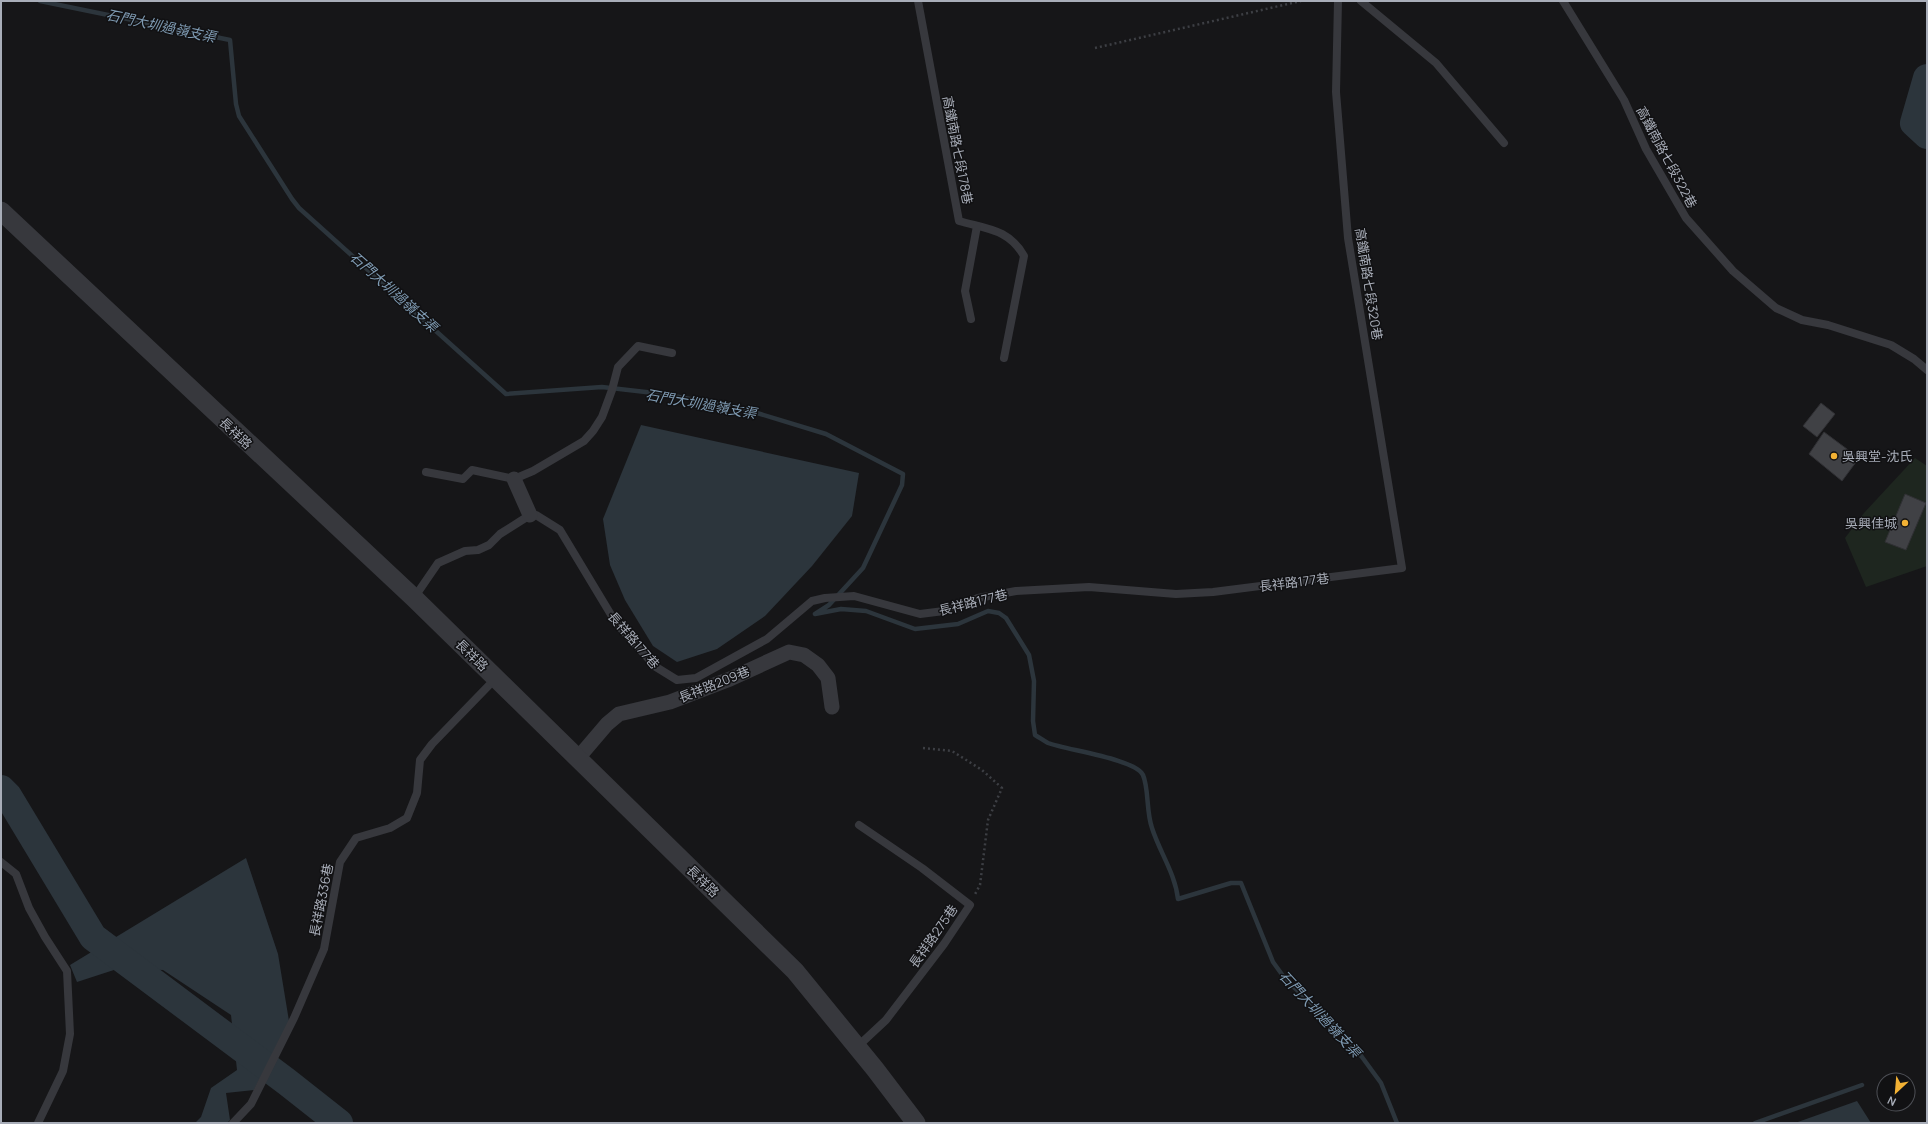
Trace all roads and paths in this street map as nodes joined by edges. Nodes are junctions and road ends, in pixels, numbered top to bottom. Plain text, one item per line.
1 (918, 1) edge
2 (1301, 1) edge
3 (1338, 1) edge
4 (1361, 1) edge
5 (1563, 1) edge
6 (1095, 48) dead end
7 (1504, 143) dead end
8 (1, 211) edge
9 (977, 226) junction
10 (971, 319) dead end
11 (672, 353) dead end
12 (1004, 358) dead end
13 (1927, 370) edge
14 (426, 472) dead end
15 (514, 479) junction
16 (530, 515) junction
17 (1402, 568) joint
18 (414, 598) junction
19 (496, 678) junction
20 (832, 707) dead end
21 (923, 748) dead end
22 (578, 758) junction
23 (859, 825) dead end
24 (1, 862) edge
25 (970, 905) junction
26 (857, 1046) junction
27 (38, 1123) edge
28 (233, 1123) edge
29 (916, 1123) edge

1 - 9 lane, 高鐵南路七段178巷
2 - 6 path
3 - 17 lane, 高鐵南路七段320巷
4 - 7 lane
5 - 13 lane, 高鐵南路七段322巷
8 - 18 street, 長祥路
9 - 10 lane
9 - 12 lane, 高鐵南路七段178巷
11 - 15 lane
14 - 15 lane
15 - 16 street
16 - 17 lane, 長祥路177巷
16 - 18 lane
18 - 19 street, 長祥路
19 - 22 street, 長祥路
19 - 28 lane, 長祥路336巷
20 - 22 street, 長祥路209巷
21 - 25 path
22 - 26 street, 長祥路
23 - 25 lane, 長祥路275巷
24 - 27 lane
25 - 26 lane, 長祥路275巷
26 - 29 street, 長祥路

